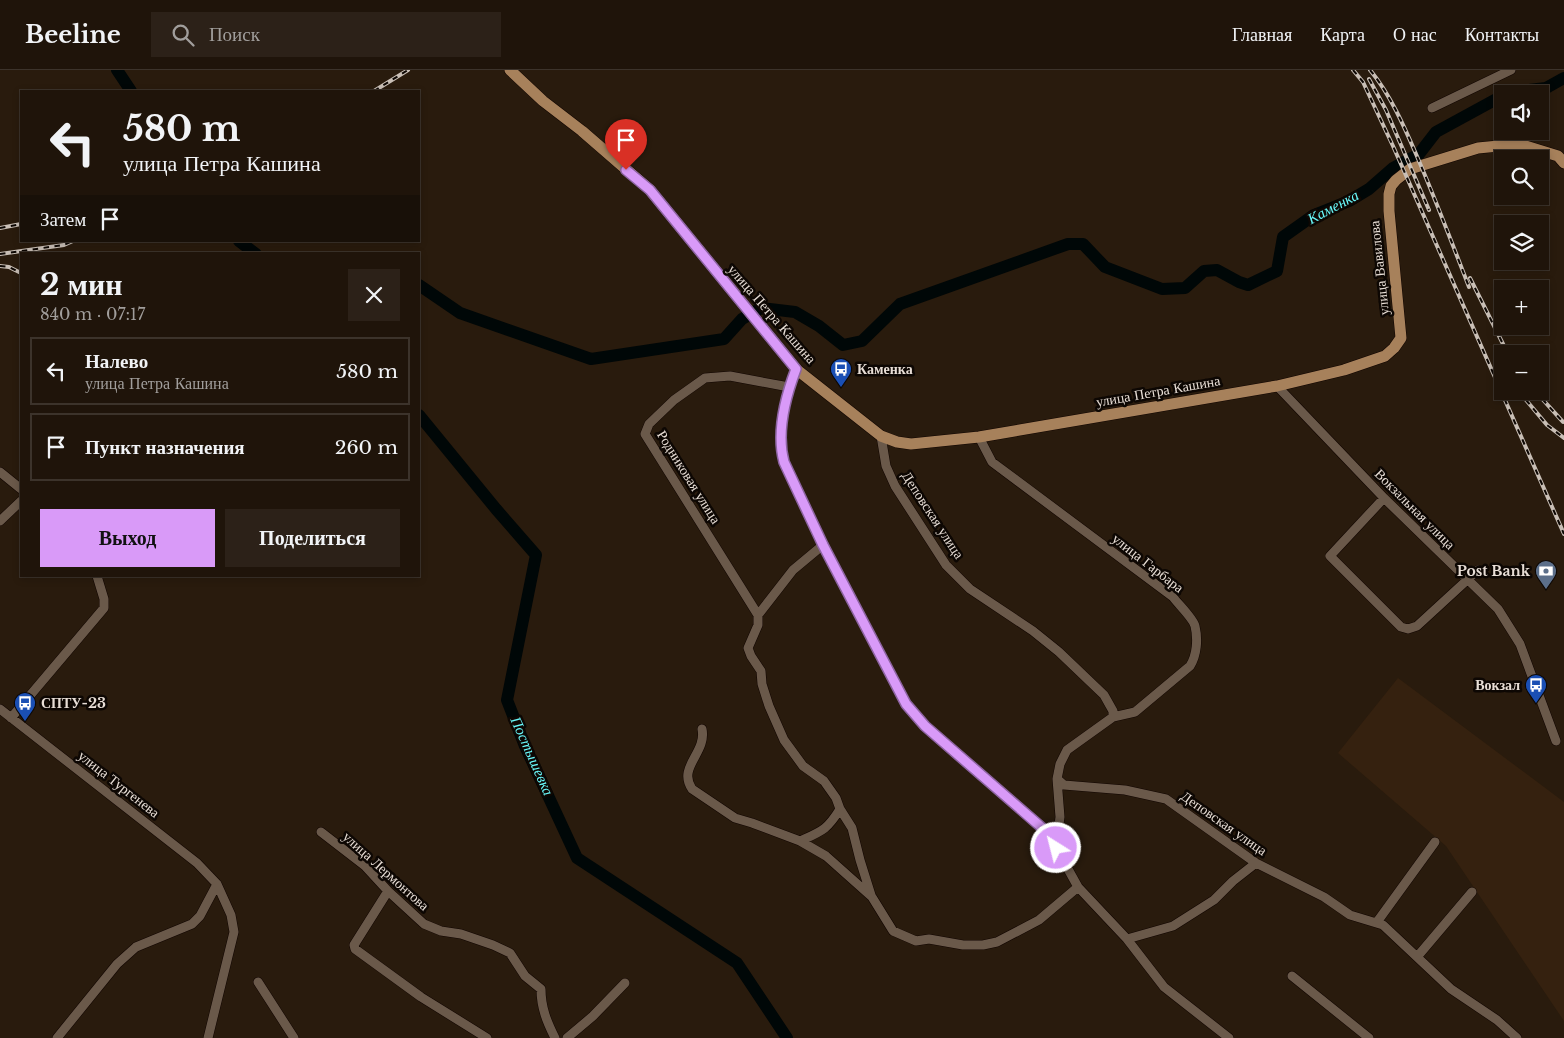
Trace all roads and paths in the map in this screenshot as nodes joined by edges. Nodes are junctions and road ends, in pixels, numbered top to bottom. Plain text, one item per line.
1 (510, 70) edge
2 (1511, 70) edge
3 (1432, 108) dead end
4 (1564, 163) edge
5 (796, 369) junction
6 (1276, 386) junction
7 (789, 387) junction
8 (882, 436) junction
9 (980, 437) junction
10 (0, 472) edge
11 (20, 488) edge
12 (1384, 498) junction
13 (20, 502) edge
14 (0, 522) edge
15 (823, 545) junction
16 (1478, 570) dead end
17 (97, 577) edge
18 (1466, 579) junction
19 (758, 615) junction
20 (0, 709) edge
21 (1113, 717) junction
22 (11, 718) junction
23 (702, 729) dead end
24 (1556, 741) dead end
25 (1057, 779) junction
26 (840, 809) junction
27 (321, 832) dead end
28 (800, 841) junction
29 (1435, 842) dead end
30 (1056, 848) junction
31 (1256, 863) junction
32 (217, 884) junction
33 (1078, 887) junction
34 (388, 891) junction
35 (1472, 892) dead end
36 (872, 897) junction
37 (1378, 922) junction
38 (1127, 939) junction
39 (1417, 957) junction
40 (1292, 976) dead end
41 (258, 982) dead end
42 (625, 983) dead end
43 (57, 1038) edge
44 (208, 1038) edge
45 (294, 1038) edge
46 (487, 1038) edge
47 (556, 1038) edge
48 (567, 1038) edge
49 (1229, 1038) edge
50 (1369, 1038) edge
51 (1517, 1038) edge

1 - 5 main road, улица Петра Кашина
2 - 3 street
4 - 6 main road, улица Вавилова
5 - 7 street
5 - 8 main road, улица Петра Кашина
6 - 9 main road, улица Петра Кашина
6 - 12 street, Вокзальная улица
7 - 15 street
7 - 19 street, Родниковая улица
8 - 9 main road, улица Петра Кашина
8 - 21 street, Деповская улица
9 - 21 street, улица Гарбара
10 - 11 street
12 - 18 street, Вокзальная улица
12 - 18 street
13 - 14 street
15 - 19 street
15 - 30 street
16 - 18 street
17 - 22 street
18 - 24 street, Вокзальная улица
19 - 26 street
20 - 22 street, улица Тургенева
21 - 25 street
22 - 32 street, улица Тургенева
23 - 28 street
25 - 30 street
25 - 31 street, Деповская улица
26 - 28 street
26 - 36 street
27 - 34 street, улица Лермонтова
28 - 36 street
29 - 37 street
30 - 33 street
31 - 37 street, Деповская улица
31 - 38 street
32 - 43 street
32 - 44 street
33 - 36 street
33 - 38 street
34 - 46 street
34 - 47 street, улица Лермонтова
35 - 39 street
37 - 39 street, Деповская улица
38 - 49 street
39 - 51 street, Деповская улица
40 - 50 street
41 - 45 street
42 - 48 street

